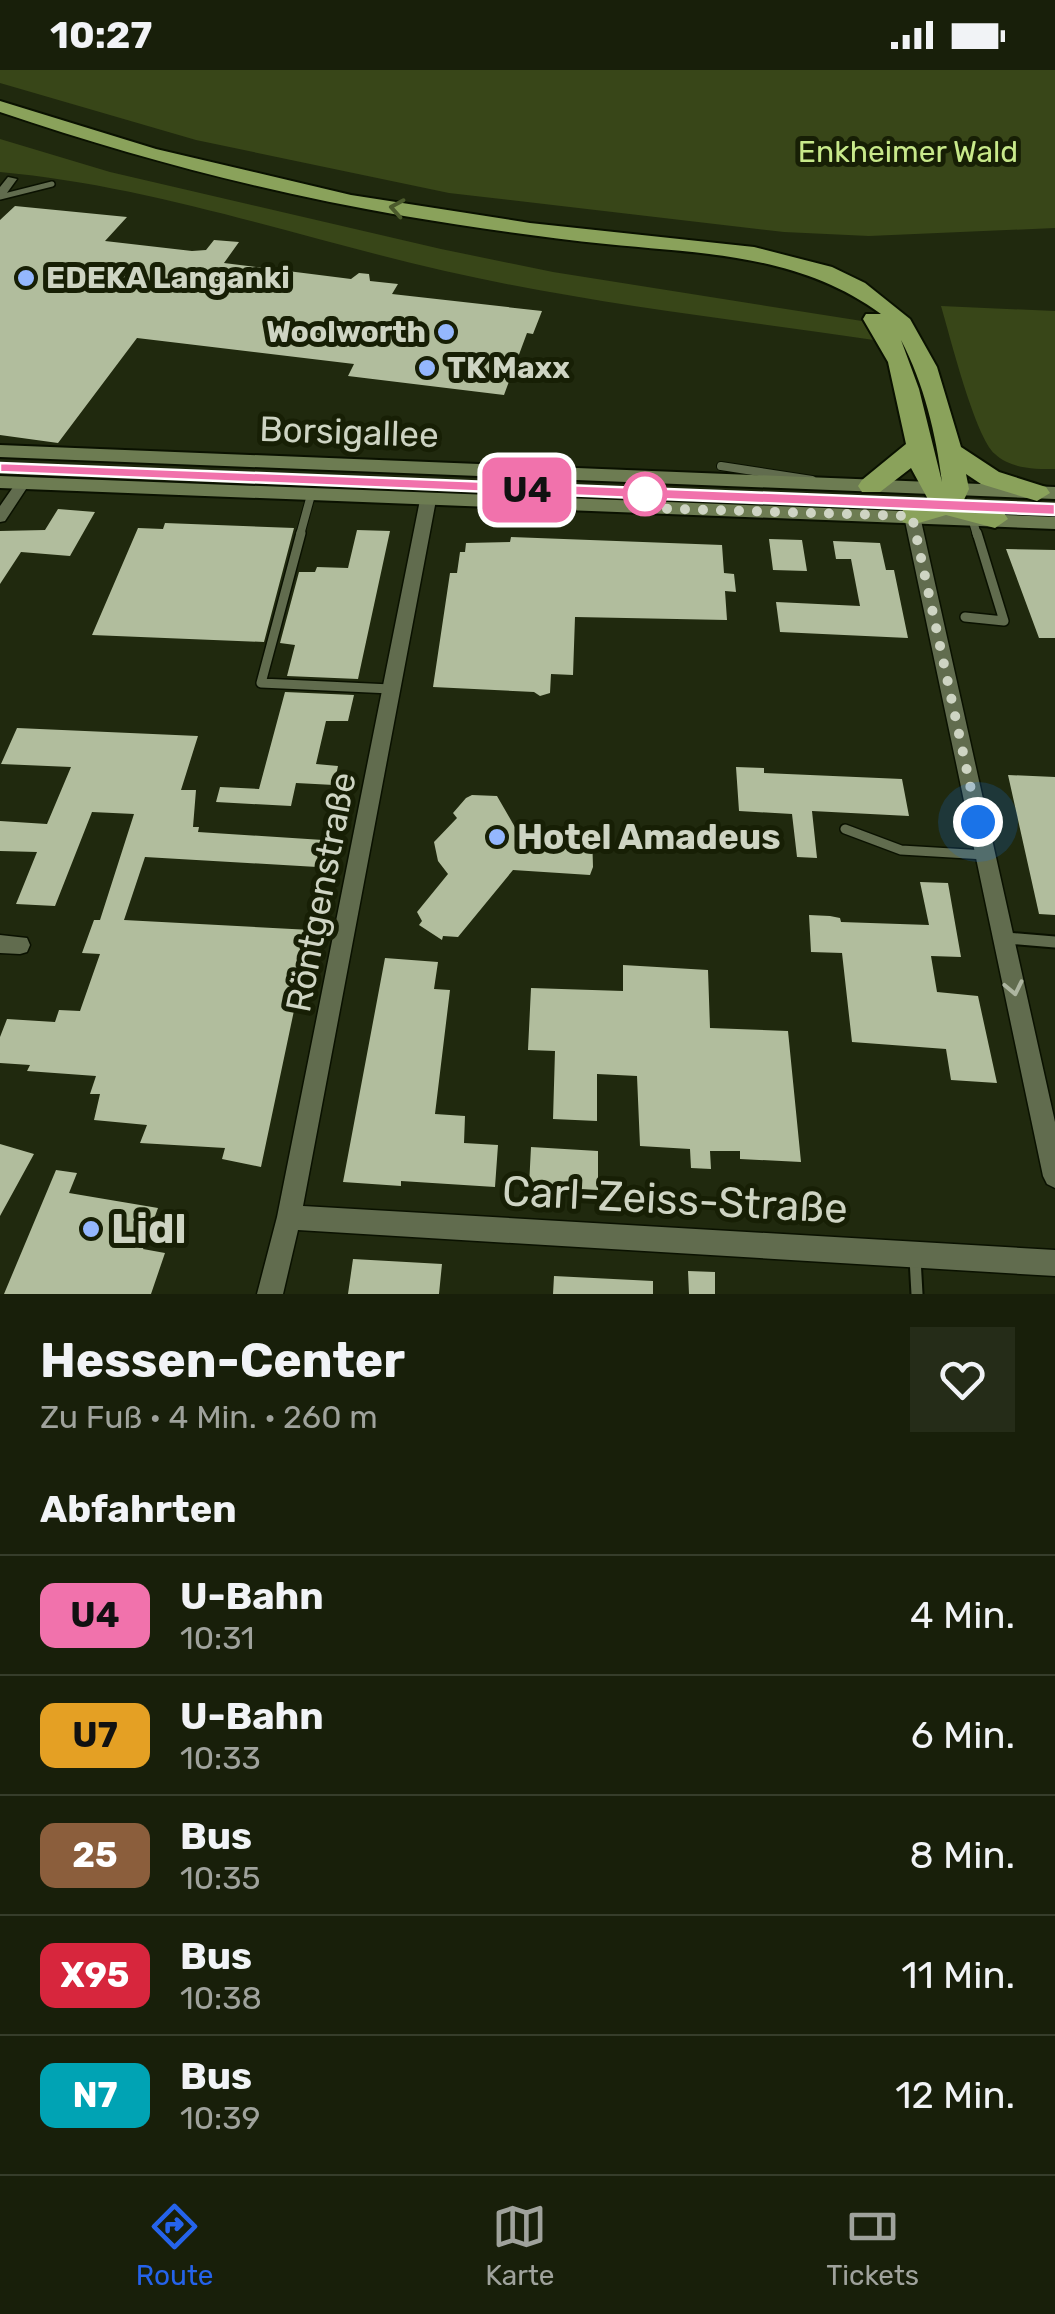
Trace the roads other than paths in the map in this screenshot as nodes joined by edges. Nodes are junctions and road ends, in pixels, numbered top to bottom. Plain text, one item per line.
1 (0, 106) edge
2 (0, 125) edge
3 (4, 180) edge
4 (52, 184) dead end
5 (0, 196) edge
6 (920, 444) junction
7 (947, 449) junction
8 (0, 451) edge
9 (721, 466) dead end
10 (0, 482) edge
11 (23, 483) junction
12 (829, 484) junction
13 (871, 486) junction
14 (1046, 493) edge
15 (311, 495) junction
16 (428, 500) junction
17 (961, 504) junction
18 (912, 516) junction
19 (0, 517) edge
20 (1055, 523) edge
21 (965, 618) dead end
22 (394, 689) junction
23 (845, 829) dead end
24 (985, 855) junction
25 (1003, 938) junction
26 (1055, 942) edge
27 (1054, 1169) edge
28 (290, 1217) junction
29 (914, 1255) junction
30 (1055, 1263) edge
31 (270, 1294) edge
32 (917, 1294) edge

7 -> 1 highway
2 - 6 highway
3 - 5 street
4 - 5 lane
6 - 13 highway
6 - 17 highway
7 - 14 highway
7 - 17 highway
8 - 12 main road, Borsigallee
9 - 12 lane
10 - 11 main road, Borsigallee
11 - 15 main road, Borsigallee
11 - 19 street
12 - 13 main road, Borsigallee
13 - 17 main road, Borsigallee
14 - 17 main road, Borsigallee
15 - 16 main road, Borsigallee
15 - 22 lane
16 - 18 main road, Borsigallee
16 - 22 street, Röntgenstraße
17 - 18 highway
17 - 20 main road, Borsigallee
17 - 21 lane
18 - 24 street
22 - 28 street, Röntgenstraße
23 - 24 lane
24 - 25 street
25 - 26 lane
25 -> 27 street
28 - 29 street, Carl-Zeiss-Straße
28 - 31 street, Röntgenstraße
29 - 30 street, Carl-Zeiss-Straße
29 - 32 lane

